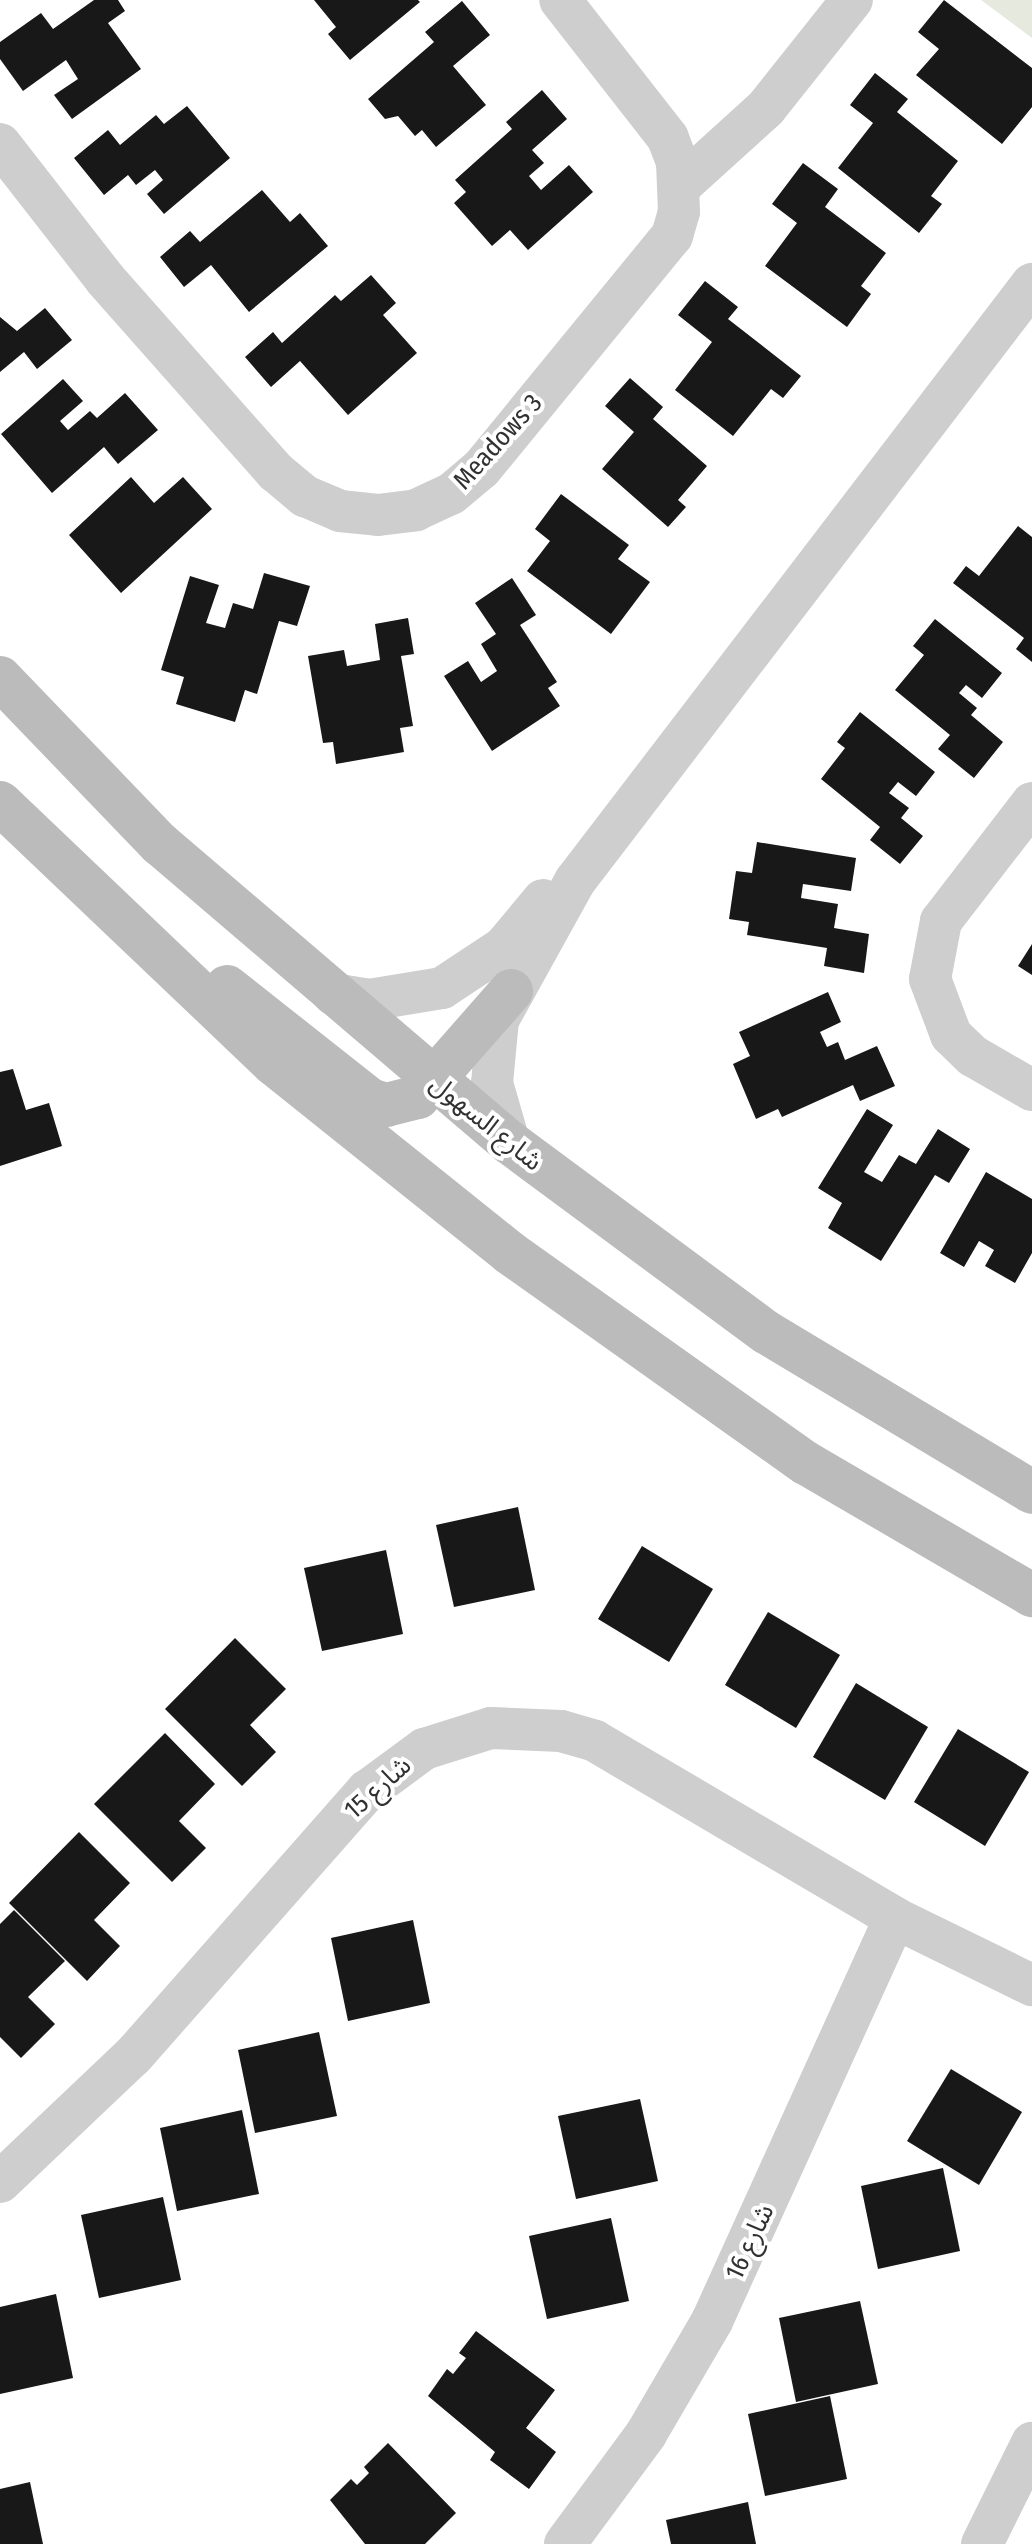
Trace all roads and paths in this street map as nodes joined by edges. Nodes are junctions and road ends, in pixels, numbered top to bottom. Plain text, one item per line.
1 (560, 0) edge
2 (852, 0) edge
3 (0, 144) edge
4 (680, 186) junction
5 (1032, 284) edge
6 (0, 678) edge
7 (0, 803) edge
8 (1032, 803) edge
9 (575, 881) junction
10 (111, 911) junction
11 (511, 991) junction
12 (333, 994) junction
13 (432, 1081) junction
14 (1032, 1090) edge
15 (509, 1142) junction
16 (1032, 1492) edge
17 (1032, 1595) edge
18 (895, 1918) junction
19 (1032, 1985) edge
20 (0, 2182) edge
21 (1032, 2443) edge
22 (565, 2544) edge
23 (982, 2544) edge

1 - 4 street, Meadows 3
2 - 4 street
3 - 4 street, Meadows 3
5 - 9 street
6 - 12 main road, شارع السهول
7 - 10 main road
8 - 14 street
9 - 11 street
9 - 12 street
10 - 13 main road
10 - 17 main road
11 - 13 main road
11 - 15 street
12 - 13 main road, شارع السهول
13 - 15 main road, شارع السهول
15 - 16 main road, شارع السهول
18 - 19 street, شارع 15
18 - 20 street, شارع 15
18 - 22 street, شارع 16
21 - 23 street

